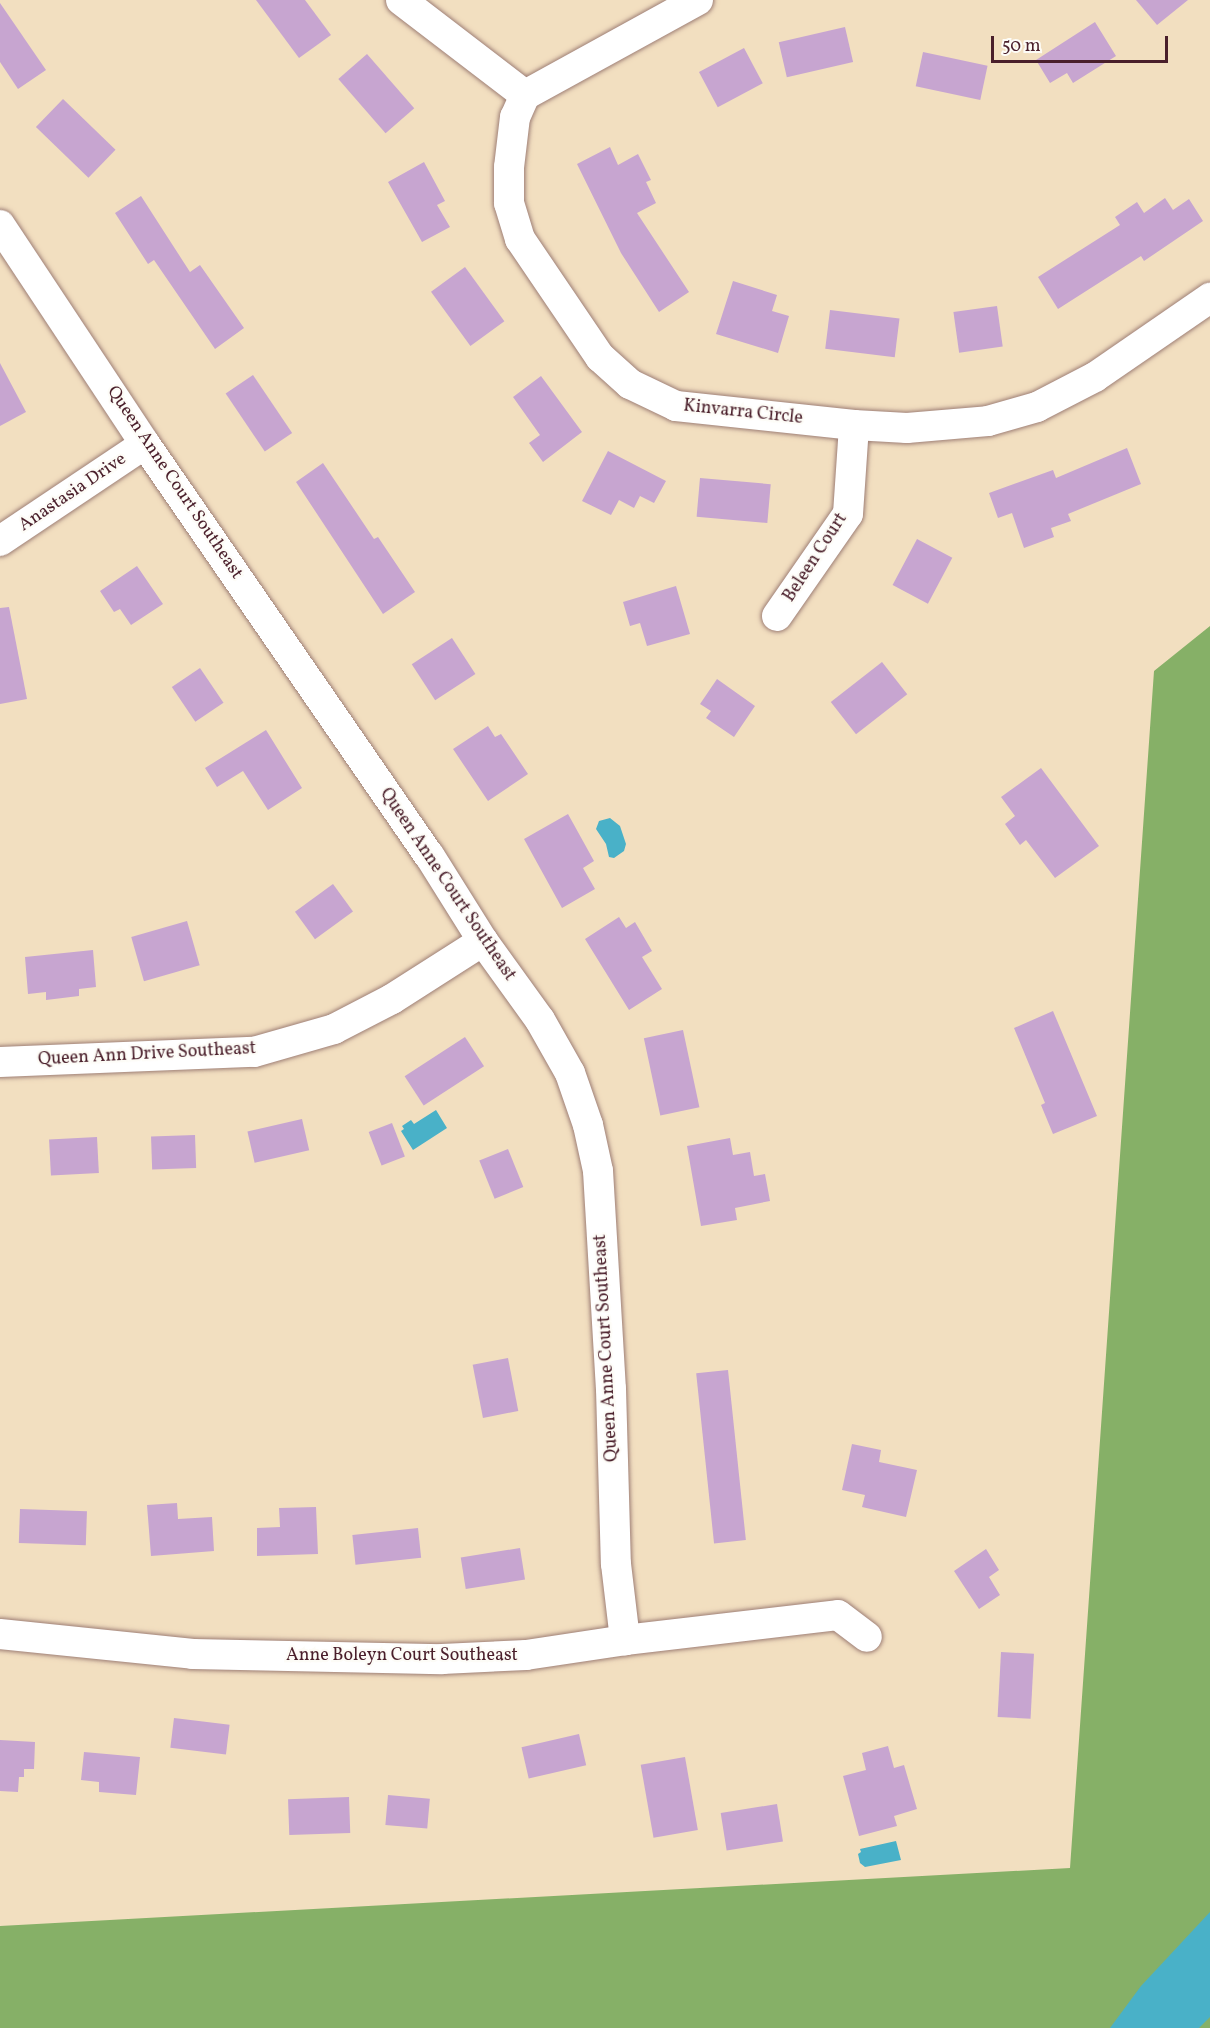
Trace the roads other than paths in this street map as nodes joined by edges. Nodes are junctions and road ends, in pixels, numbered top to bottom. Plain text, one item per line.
1 (401, 0) edge
2 (698, 0) edge
3 (525, 95) junction
4 (0, 225) edge
5 (1210, 297) edge
6 (854, 425) junction
7 (145, 444) junction
8 (0, 541) edge
9 (777, 616) dead end
10 (483, 942) junction
11 (0, 1062) edge
12 (0, 1634) edge
13 (867, 1637) dead end
14 (625, 1640) junction

1 - 3 street
2 - 3 street
3 - 6 street, Kinvarra Circle
4 - 7 street, Queen Anne Court Southeast
5 - 6 street, Kinvarra Circle
6 - 9 street, Beleen Court
7 - 8 street, Anastasia Drive
7 - 10 street, Queen Anne Court Southeast
10 - 11 street, Queen Ann Drive Southeast
10 - 14 street, Queen Anne Court Southeast
12 - 14 street, Anne Boleyn Court Southeast
13 - 14 street, Anne Boleyn Court Southeast

